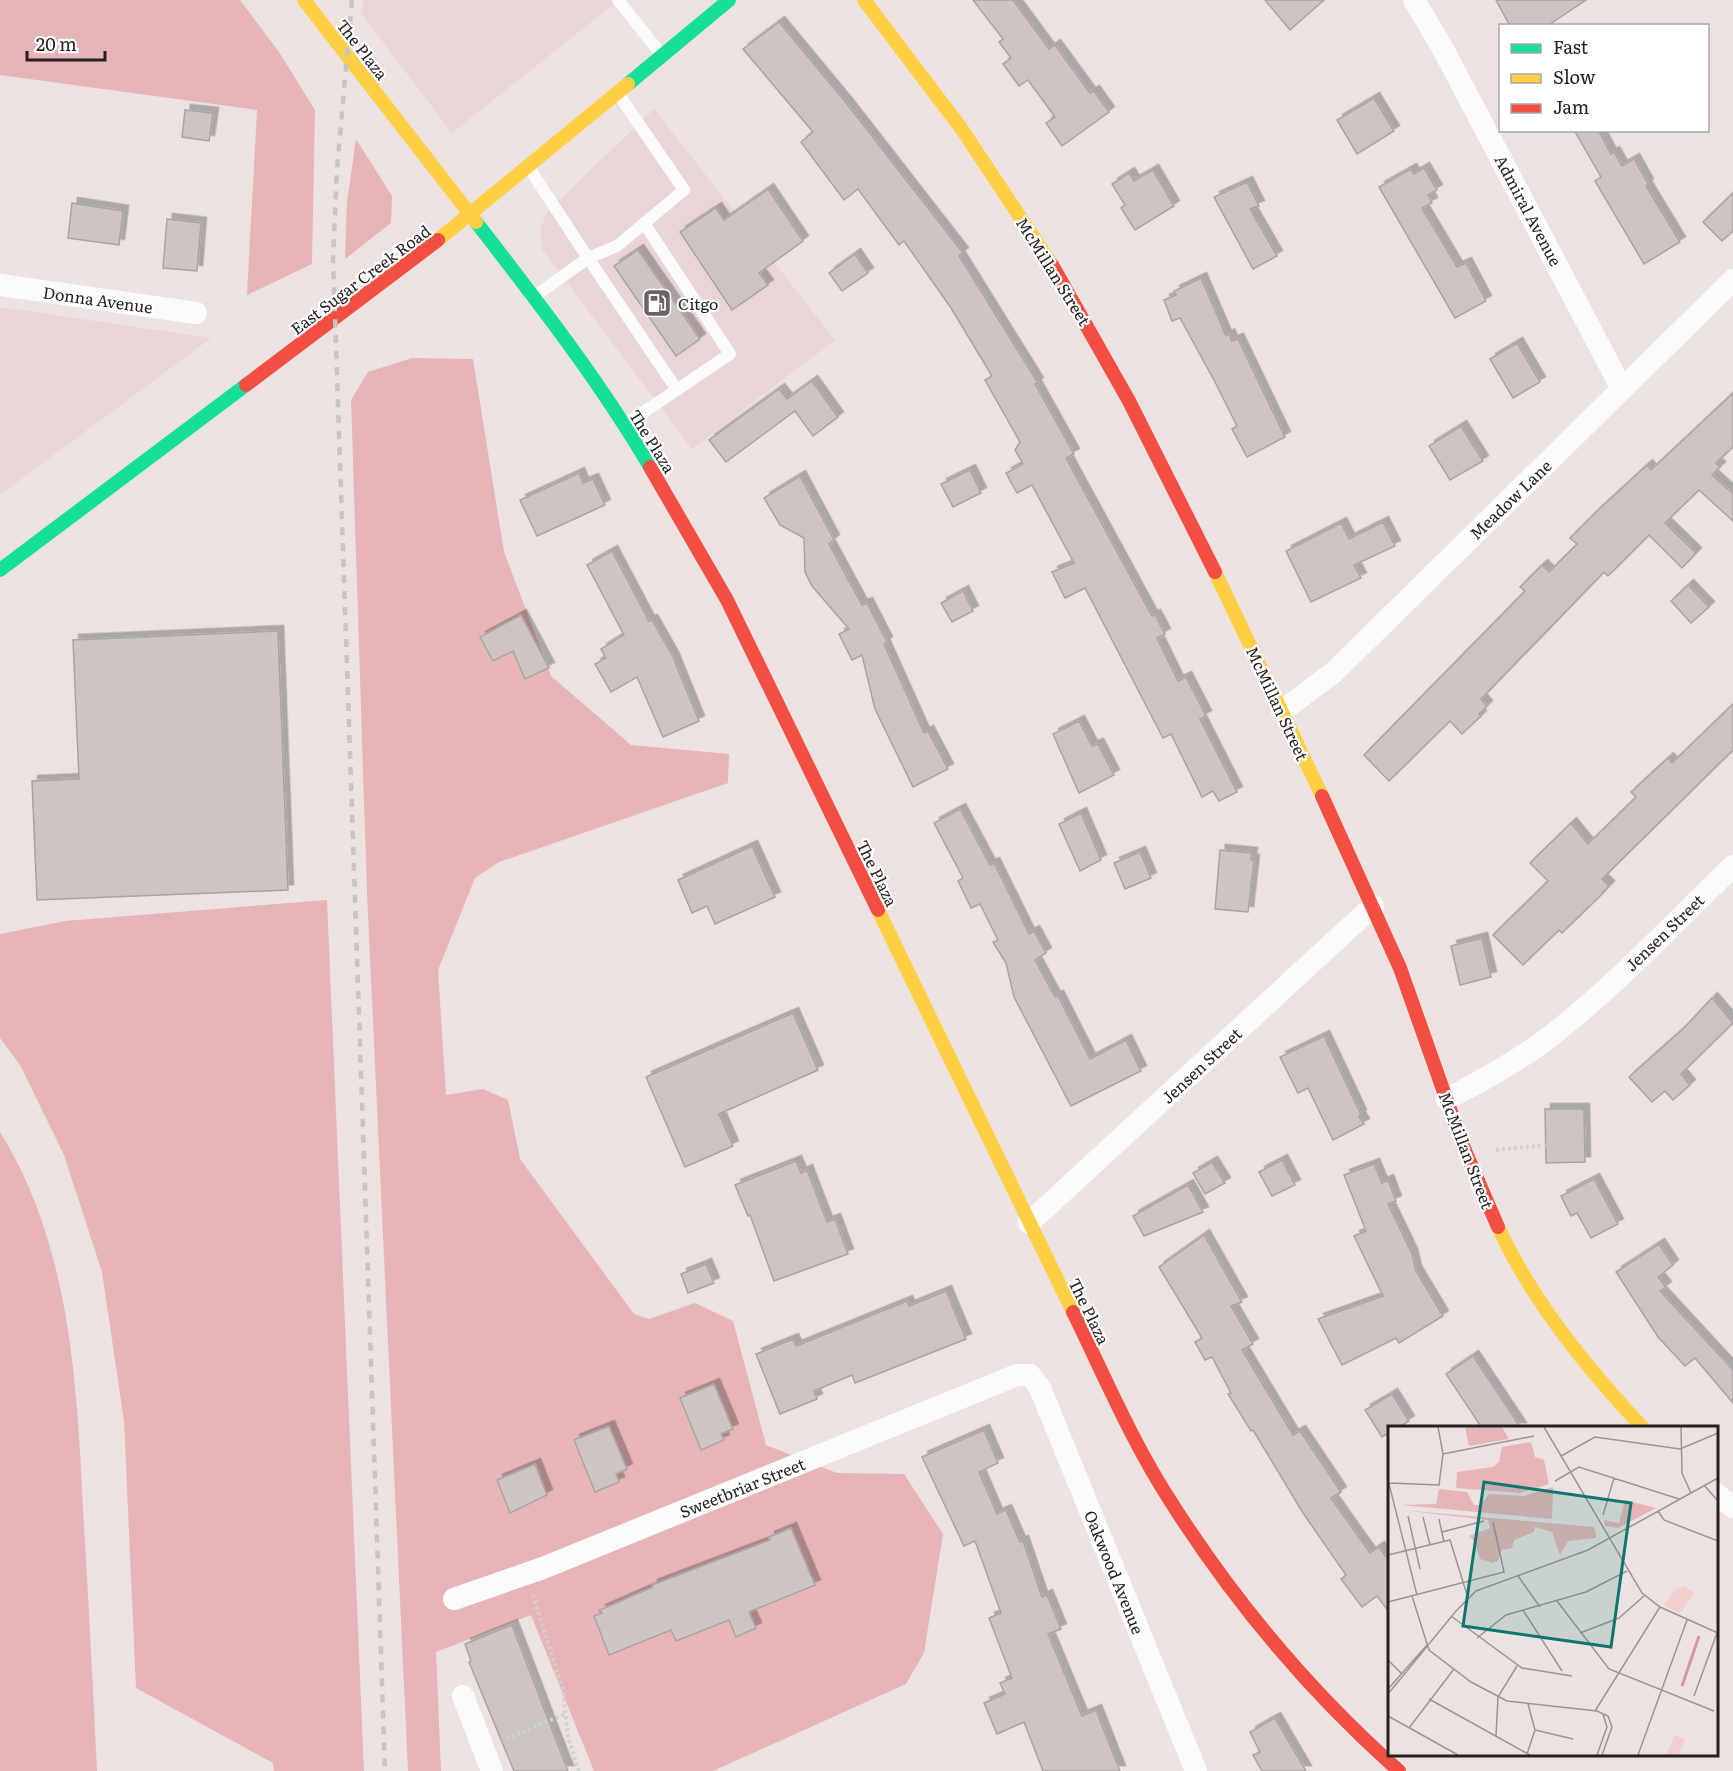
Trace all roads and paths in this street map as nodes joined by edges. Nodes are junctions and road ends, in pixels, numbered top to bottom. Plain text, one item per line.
1 (304, 0) edge
2 (618, 0) edge
3 (729, 0) edge
4 (864, 0) edge
5 (1414, 0) edge
6 (662, 54) junction
7 (617, 92) junction
8 (528, 167) junction
9 (470, 216) junction
10 (644, 224) junction
11 (588, 258) junction
12 (1733, 280) edge
13 (0, 285) edge
14 (534, 297) junction
15 (196, 313) dead end
16 (677, 390) junction
17 (1622, 390) junction
18 (625, 425) junction
19 (0, 570) edge
20 (1282, 711) junction
21 (1733, 866) edge
22 (1373, 906) junction
23 (1447, 1099) junction
24 (1546, 1144) dead end
25 (1470, 1162) junction
26 (1029, 1223) junction
27 (1030, 1375) joint
28 (1641, 1426) edge
29 (1718, 1496) edge
30 (1733, 1507) edge
31 (525, 1575) junction
32 (453, 1599) dead end
33 (463, 1696) dead end
34 (566, 1714) junction
35 (503, 1740) dead end
36 (1393, 1770) edge
37 (492, 1771) edge
38 (579, 1771) edge
39 (1196, 1771) edge

1 - 9 main road, The Plaza
2 - 6 lane
3 - 6 main road, East Sugar Creek Road
4 - 20 main road, McMillan Street
5 - 17 street, Admiral Avenue
6 - 7 main road, East Sugar Creek Road
7 - 8 main road, East Sugar Creek Road
7 - 10 lane
8 - 9 main road, East Sugar Creek Road
8 - 11 lane
9 - 14 main road, The Plaza
9 - 19 main road, East Sugar Creek Road
10 - 11 lane
10 - 16 lane
11 - 14 lane
11 - 16 lane
12 - 17 street, Meadow Lane
13 - 15 street, Donna Avenue
14 - 18 main road, The Plaza
16 - 18 lane
17 - 20 street, Meadow Lane
18 - 26 main road, The Plaza
20 - 22 main road, McMillan Street
21 - 23 street, Jensen Street
22 - 23 main road, McMillan Street
22 - 26 street, Jensen Street
23 - 25 main road, McMillan Street
24 - 25 path
25 - 28 main road, McMillan Street
26 - 36 main road, The Plaza
27 - 31 street, Sweetbriar Street
27 - 39 street, Oakwood Avenue
29 - 30 street
31 - 32 street, Sweetbriar Street
31 - 34 path
33 - 37 street
34 - 35 path
34 - 38 path

